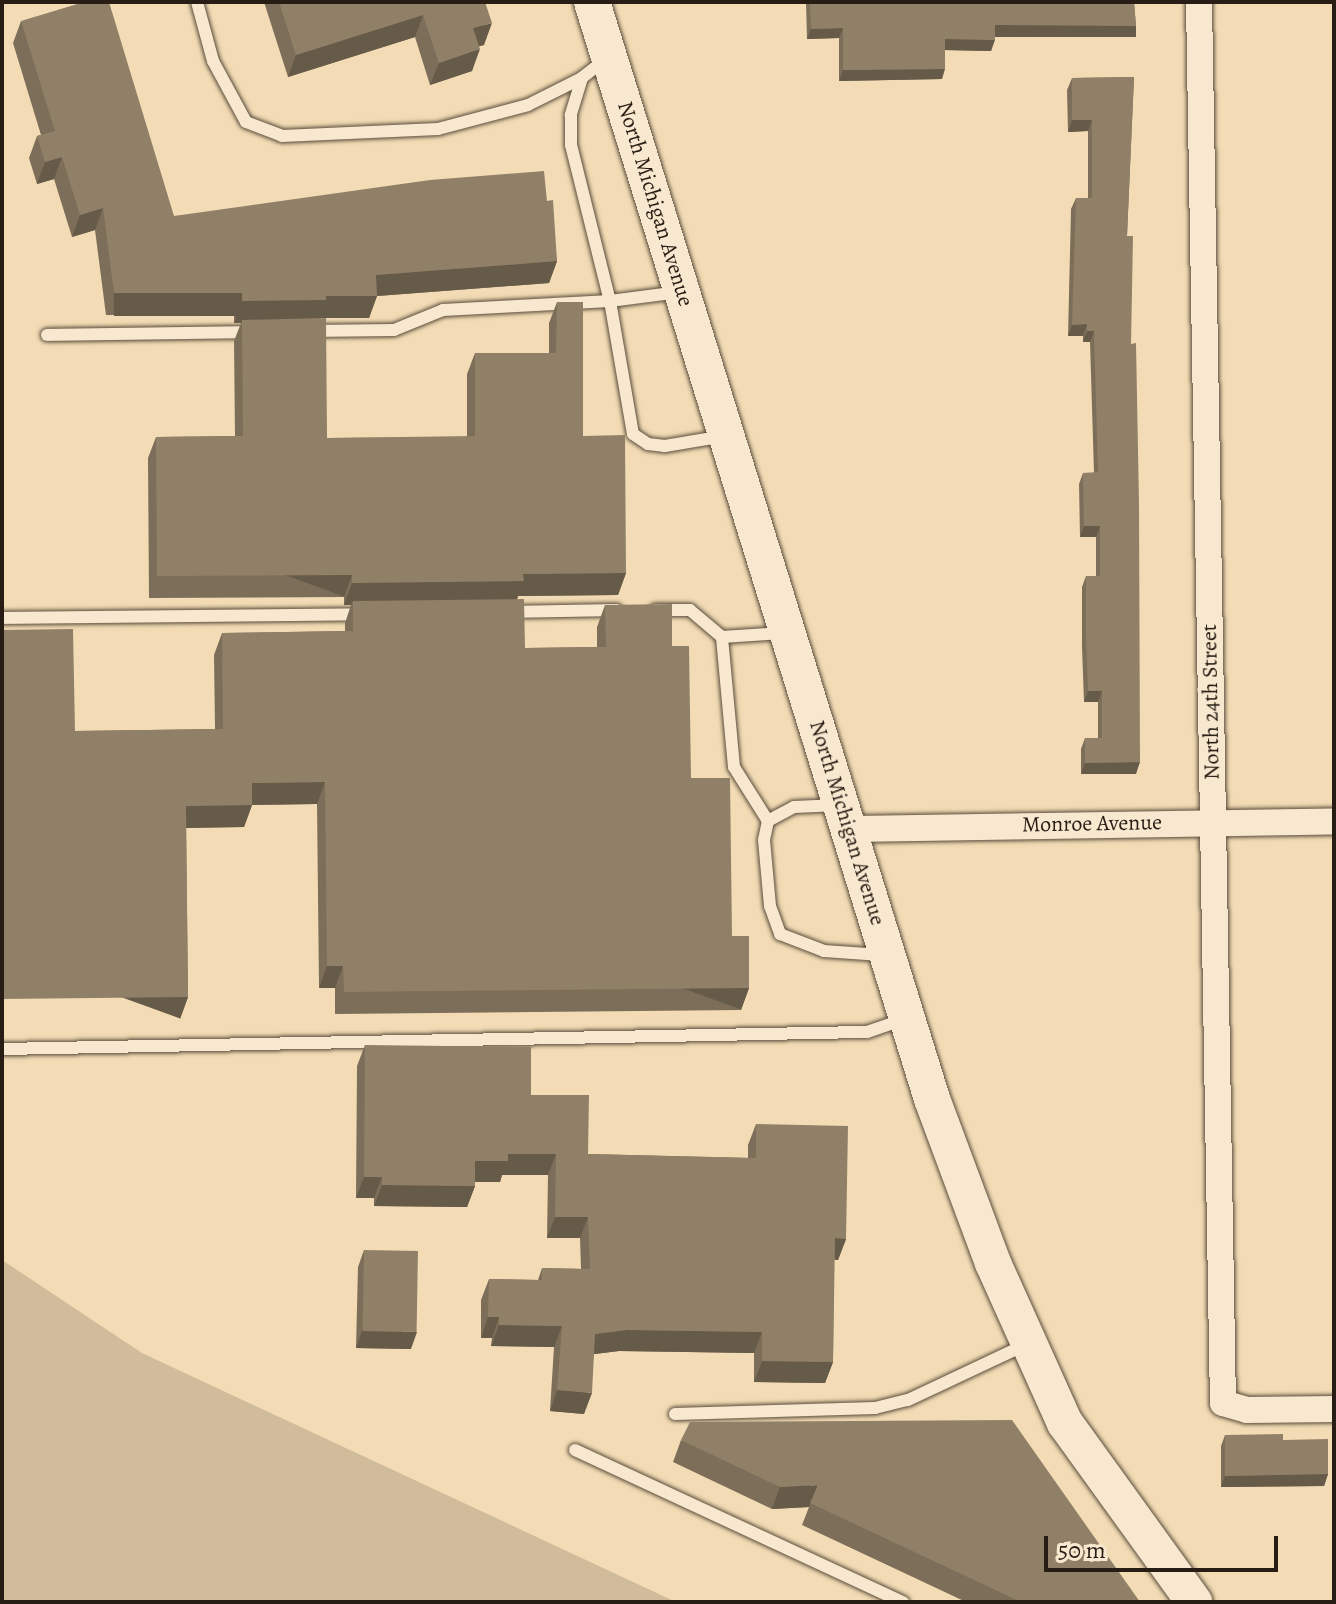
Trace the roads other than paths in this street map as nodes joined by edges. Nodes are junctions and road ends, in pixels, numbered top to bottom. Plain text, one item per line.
1 (197, 2) edge
2 (592, 2) edge
3 (1199, 2) edge
4 (596, 67) junction
5 (682, 291) junction
6 (610, 301) junction
7 (270, 331) edge
8 (301, 331) edge
9 (47, 335) dead end
10 (727, 435) junction
11 (628, 610) edge
12 (643, 610) edge
13 (487, 612) edge
14 (377, 613) edge
15 (2, 618) edge
16 (787, 632) junction
17 (722, 637) junction
18 (846, 817) junction
19 (768, 821) junction
20 (1334, 821) edge
21 (1213, 822) junction
22 (888, 956) junction
23 (907, 1018) junction
24 (2, 1049) edge
25 (1027, 1344) junction
26 (1334, 1409) edge
27 (675, 1414) dead end
28 (575, 1450) dead end
29 (903, 1602) edge
30 (1194, 1602) edge

1 - 4 lane
2 - 4 street, North Michigan Avenue
3 - 21 street, North 24th Street
4 - 5 street, North Michigan Avenue
4 - 6 lane
5 - 6 lane
5 - 10 street, North Michigan Avenue
6 - 8 lane
6 - 10 lane
7 - 9 lane
10 - 16 street, North Michigan Avenue
11 - 13 lane
12 - 17 lane
14 - 15 lane
16 - 17 lane
16 - 18 street, North Michigan Avenue
17 - 19 lane
18 - 19 lane
18 - 21 street, Monroe Avenue
18 - 22 street, North Michigan Avenue
19 - 22 lane
20 - 21 street, Monroe Avenue
21 - 26 street, North 24th Street
22 - 23 street, North Michigan Avenue
23 - 24 lane
23 - 25 street, North Michigan Avenue
25 - 27 lane
25 - 30 street, North Michigan Avenue
28 - 29 lane

